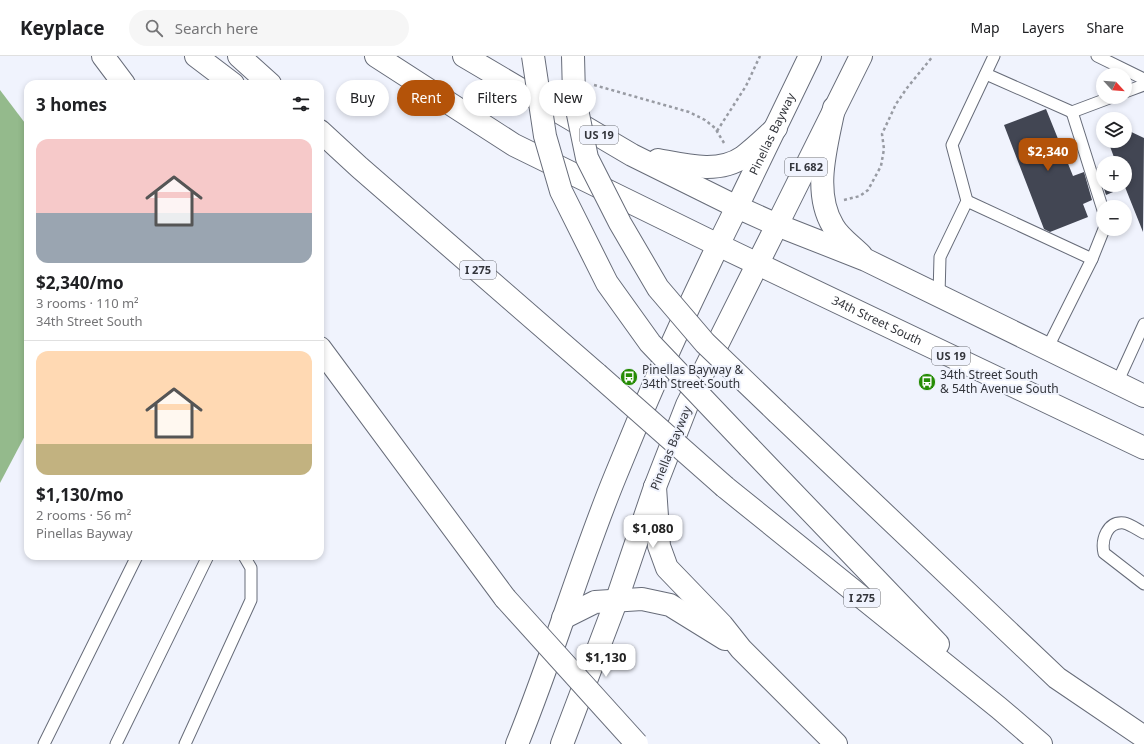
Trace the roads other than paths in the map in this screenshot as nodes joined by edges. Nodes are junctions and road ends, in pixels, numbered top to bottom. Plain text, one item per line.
1 (103, 56) edge
2 (196, 56) edge
3 (239, 56) edge
4 (376, 56) edge
5 (464, 56) edge
6 (533, 56) edge
7 (573, 56) edge
8 (810, 56) edge
9 (861, 56) edge
10 (994, 56) edge
11 (1097, 56) edge
12 (986, 74) junction
13 (1144, 79) edge
14 (121, 80) edge
15 (228, 80) edge
16 (266, 80) edge
17 (1144, 85) edge
18 (1132, 89) edge
19 (1096, 103) edge
20 (834, 108) junction
21 (1072, 112) junction
22 (776, 128) junction
23 (324, 135) edge
24 (324, 145) edge
25 (632, 155) junction
26 (359, 167) junction
27 (1100, 200) edge
28 (967, 202) junction
29 (737, 207) junction
30 (777, 225) junction
31 (1101, 236) edge
32 (718, 244) junction
33 (1092, 259) junction
34 (866, 260) junction
35 (758, 264) junction
36 (938, 295) junction
37 (1144, 324) edge
38 (1047, 349) junction
39 (324, 353) edge
40 (1117, 383) junction
41 (1144, 396) edge
42 (1144, 448) edge
43 (654, 487) junction
44 (1144, 533) edge
45 (135, 560) edge
46 (206, 560) edge
47 (246, 560) edge
48 (1144, 584) edge
49 (617, 599) junction
50 (563, 618) junction
51 (741, 650) junction
52 (999, 708) junction
53 (1144, 737) edge
54 (44, 744) edge
55 (116, 744) edge
56 (184, 744) edge
57 (517, 744) edge
58 (562, 744) edge
59 (637, 744) edge
60 (836, 744) edge
61 (1041, 744) edge

1 - 14 main road
2 - 15 main road
3 - 16 main road
4 - 32 main road, US 19
5 - 25 main road, US 19
6 - 52 main road, bridge
7 - 53 main road, bridge
8 - 22 main road, Pinellas Bayway
9 - 20 main road, Pinellas Bayway / FL 682
10 - 12 lane
11 - 13 lane
12 - 21 lane
12 - 28 lane
17 - 18 lane
19 - 21 lane
20 - 30 main road, Pinellas Bayway / FL 682
20 - 34 main road
21 - 27 lane
22 - 25 main road
22 - 29 main road, Pinellas Bayway
23 - 26 main road, I 275
24 - 26 main road
25 - 29 main road, US 19
26 - 52 main road, I 275, bridge
28 - 33 lane
28 - 36 lane
29 - 30 main road, US 19
29 - 32 main road, Pinellas Bayway
30 - 34 main road, US 19
30 - 35 main road, Pinellas Bayway / FL 682
31 - 33 lane
32 - 35 main road, 34th Street South / US 19
32 - 50 main road, Pinellas Bayway
33 - 38 lane
34 - 36 main road, US 19
35 - 42 main road, 34th Street South / US 19
35 - 43 main road, Pinellas Bayway
36 - 38 main road, US 19
37 - 40 lane
38 - 40 main road, US 19
39 - 59 main road, bridge
40 - 41 main road, US 19
43 - 49 main road, Pinellas Bayway
43 - 51 main road
44 - 48 lane
45 - 54 lane
46 - 55 lane
47 - 56 lane
49 - 50 main road
49 - 51 main road
49 - 58 main road, Pinellas Bayway
50 - 57 main road, Pinellas Bayway
51 - 60 main road
52 - 61 main road, I 275

